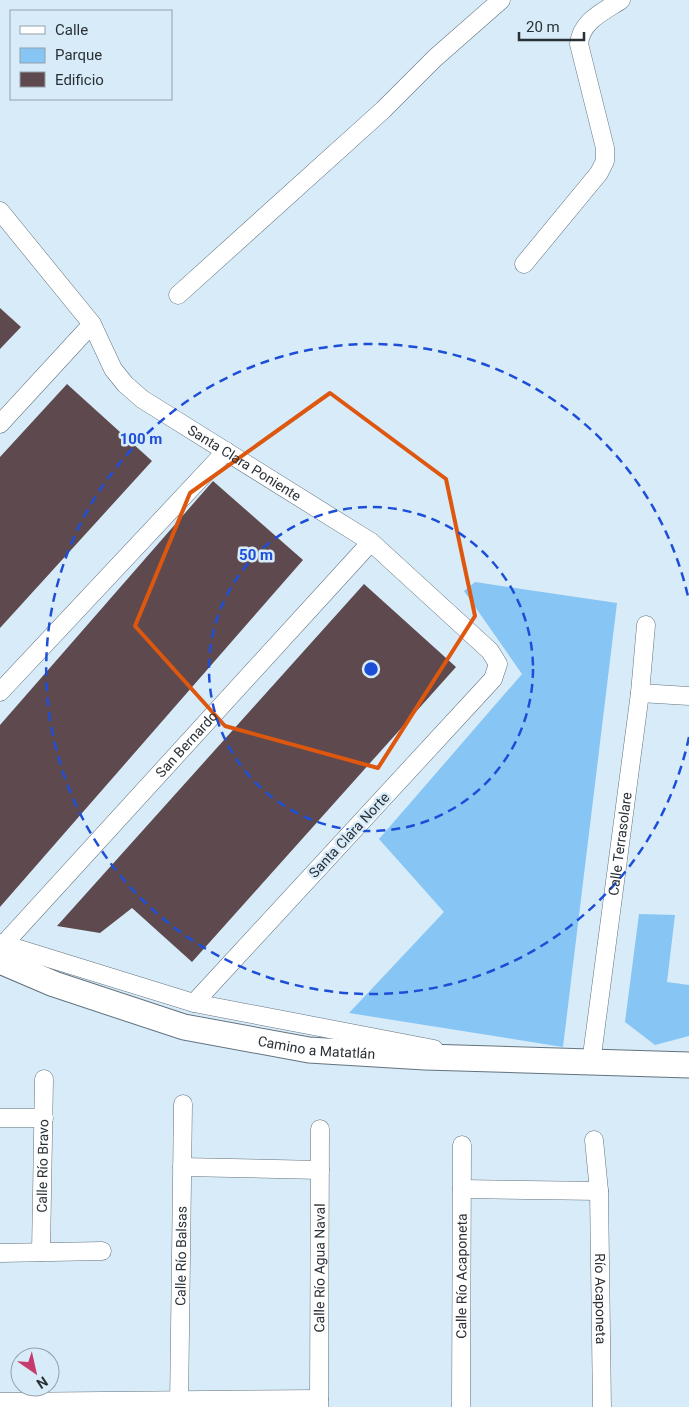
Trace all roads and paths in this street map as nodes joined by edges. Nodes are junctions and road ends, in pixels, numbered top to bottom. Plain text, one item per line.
1 (501, 0) edge
2 (621, 0) edge
3 (0, 211) edge
4 (524, 264) dead end
5 (178, 295) dead end
6 (92, 324) junction
7 (0, 424) edge
8 (226, 451) junction
9 (370, 542) junction
10 (646, 625) dead end
11 (498, 664) joint
12 (0, 692) edge
13 (640, 693) junction
14 (689, 696) edge
15 (1, 950) edge
16 (194, 1003) junction
17 (483, 1059) junction
18 (591, 1063) junction
19 (646, 1065) junction
20 (689, 1065) edge
21 (689, 1077) edge
22 (44, 1079) dead end
23 (183, 1104) dead end
24 (2, 1118) edge
25 (44, 1118) junction
26 (320, 1129) dead end
27 (594, 1140) dead end
28 (462, 1145) dead end
29 (182, 1166) junction
30 (320, 1170) junction
31 (462, 1189) junction
32 (599, 1191) junction
33 (102, 1251) dead end
34 (41, 1252) junction
35 (0, 1253) edge
36 (0, 1402) edge
37 (319, 1403) edge
38 (179, 1404) edge
39 (461, 1407) edge
40 (602, 1407) edge

1 - 5 street
2 - 4 street
3 - 6 street, Santa Clara Poniente
6 - 7 street
6 - 8 street, Santa Clara Poniente
8 - 9 street, Santa Clara Poniente
8 - 12 street
9 - 11 street, Santa Clara Poniente
9 - 15 street, San Bernardo
10 - 13 street, Calle Terrasolare
11 - 16 street, Santa Clara Norte
13 - 14 street
13 - 18 street, Calle Terrasolare
15 - 16 street
15 - 17 street, Camino a Matatlán
16 - 17 street
17 - 18 street, Camino a Matatlán
18 - 19 street, Camino a Matatlán
19 - 20 street, Camino a Matatlán
19 - 21 street, Camino a Matatlán
22 - 25 street, Calle Río Bravo
23 - 29 street, Calle Río Balsas
24 - 25 street
25 - 34 street, Calle Río Bravo
26 - 30 street, Calle Río Agua Naval
27 - 32 street, Río Acaponeta
28 - 31 street, Calle Río Acaponeta
29 - 30 street
29 - 38 street, Calle Río Balsas
30 - 37 street, Calle Río Agua Naval
31 - 32 street
31 - 39 street, Calle Río Acaponeta
32 - 40 street, Río Acaponeta
33 - 34 street
34 - 35 street
36 - 38 street
37 - 38 street

